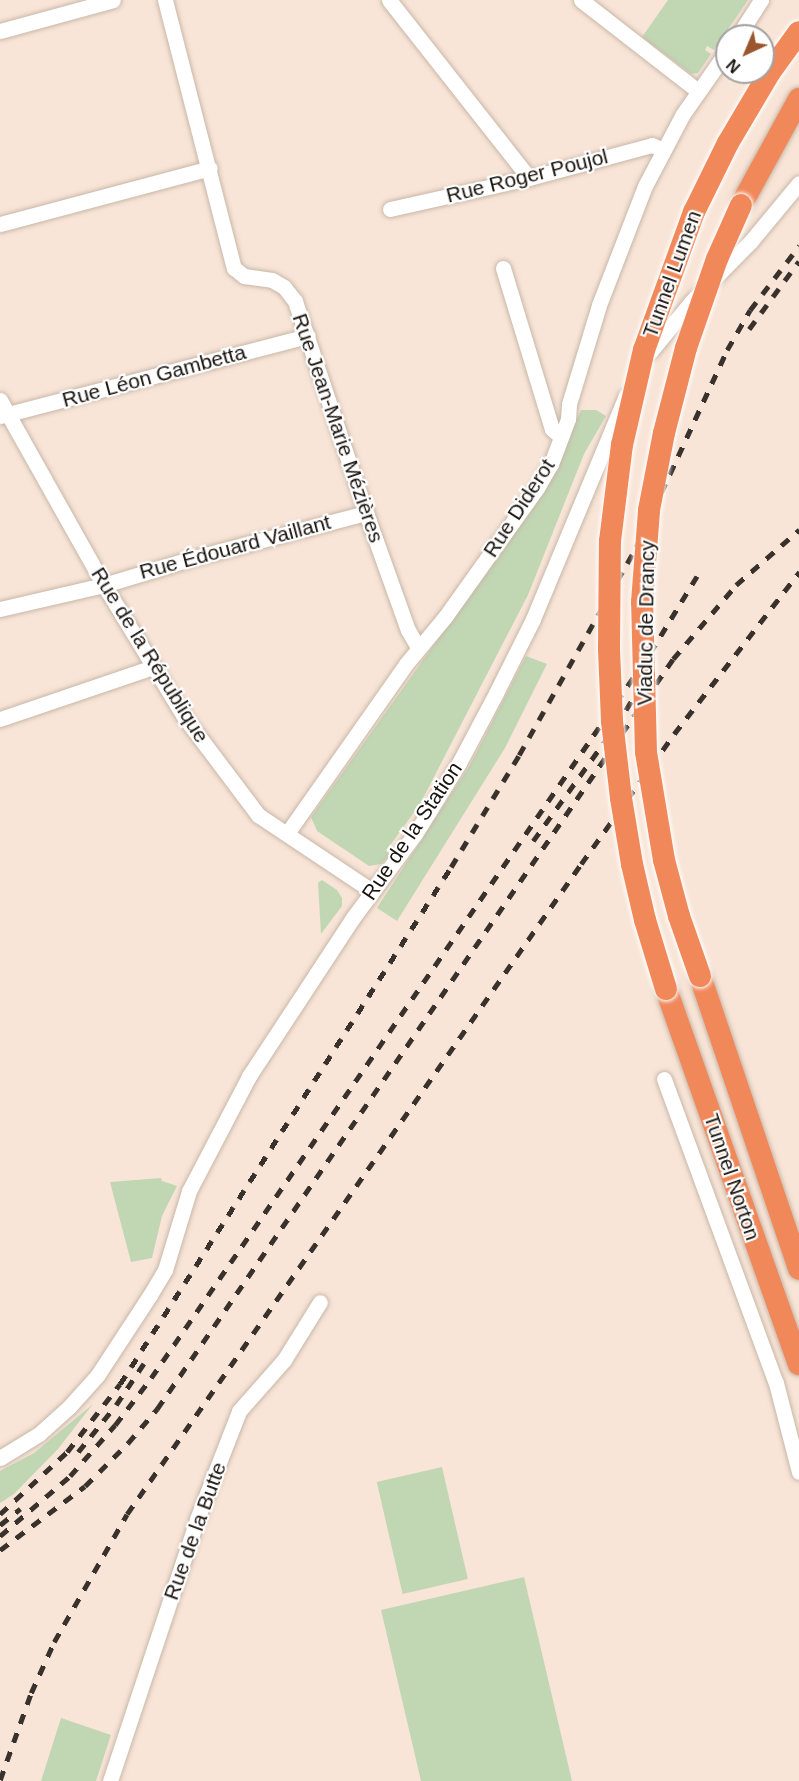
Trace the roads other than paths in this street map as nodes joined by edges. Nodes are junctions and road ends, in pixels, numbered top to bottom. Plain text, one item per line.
1 (113, 0) edge
2 (165, 0) edge
3 (389, 0) edge
4 (580, 0) edge
5 (760, 0) edge
6 (745, 24) edge
7 (0, 31) edge
8 (799, 32) edge
9 (715, 68) edge
10 (698, 91) junction
11 (799, 99) edge
12 (663, 150) junction
13 (210, 168) junction
14 (530, 178) junction
15 (799, 183) edge
16 (390, 209) dead end
17 (0, 224) edge
18 (503, 268) dead end
19 (308, 336) junction
20 (0, 400) edge
21 (4, 416) edge
22 (561, 436) junction
23 (366, 513) junction
24 (610, 541) joint
25 (104, 585) junction
26 (0, 609) edge
27 (418, 647) junction
28 (153, 667) junction
29 (0, 719) edge
30 (288, 832) junction
31 (372, 891) junction
32 (699, 976) joint
33 (666, 989) joint
34 (664, 1079) dead end
35 (799, 1269) edge
36 (320, 1302) dead end
37 (799, 1364) edge
38 (0, 1458) edge
39 (799, 1472) edge
40 (110, 1781) edge

1 - 7 street
2 - 13 street, Rue Jean-Marie Mézières
3 - 14 street
4 - 10 street
5 - 6 street
8 - 24 highway, Tunnel Lumen, bridge
9 - 10 street, Rue Diderot
10 - 12 street, Rue Diderot
11 - 32 highway, Viaduc de Drancy, bridge
12 - 14 street, Rue Roger Poujol
12 - 22 street, Rue Diderot
13 - 17 street
13 - 19 street, Rue Jean-Marie Mézières
14 - 16 street, Rue Roger Poujol
15 - 31 street, Rue de la Station
18 - 22 street
19 - 21 street, Rue Léon Gambetta
19 - 23 street, Rue Jean-Marie Mézières
20 - 21 street, Rue de la République
21 - 25 street, Rue de la République
22 - 27 street, Rue Diderot
23 - 25 street, Rue Édouard Vaillant
23 - 27 street, Rue Jean-Marie Mézières
24 - 33 highway, Viaduc de Drancy, bridge
25 - 26 street, Rue Édouard Vaillant
25 - 28 street, Rue de la République
27 - 30 street, Rue Diderot
28 - 29 street
28 - 30 street, Rue de la République
30 - 31 street, Rue de la République
31 - 38 street, Rue de la Station
32 - 35 highway, Tunnel Norton
33 - 37 highway, Tunnel Norton
34 - 39 street
36 - 40 street, Rue de la Butte

